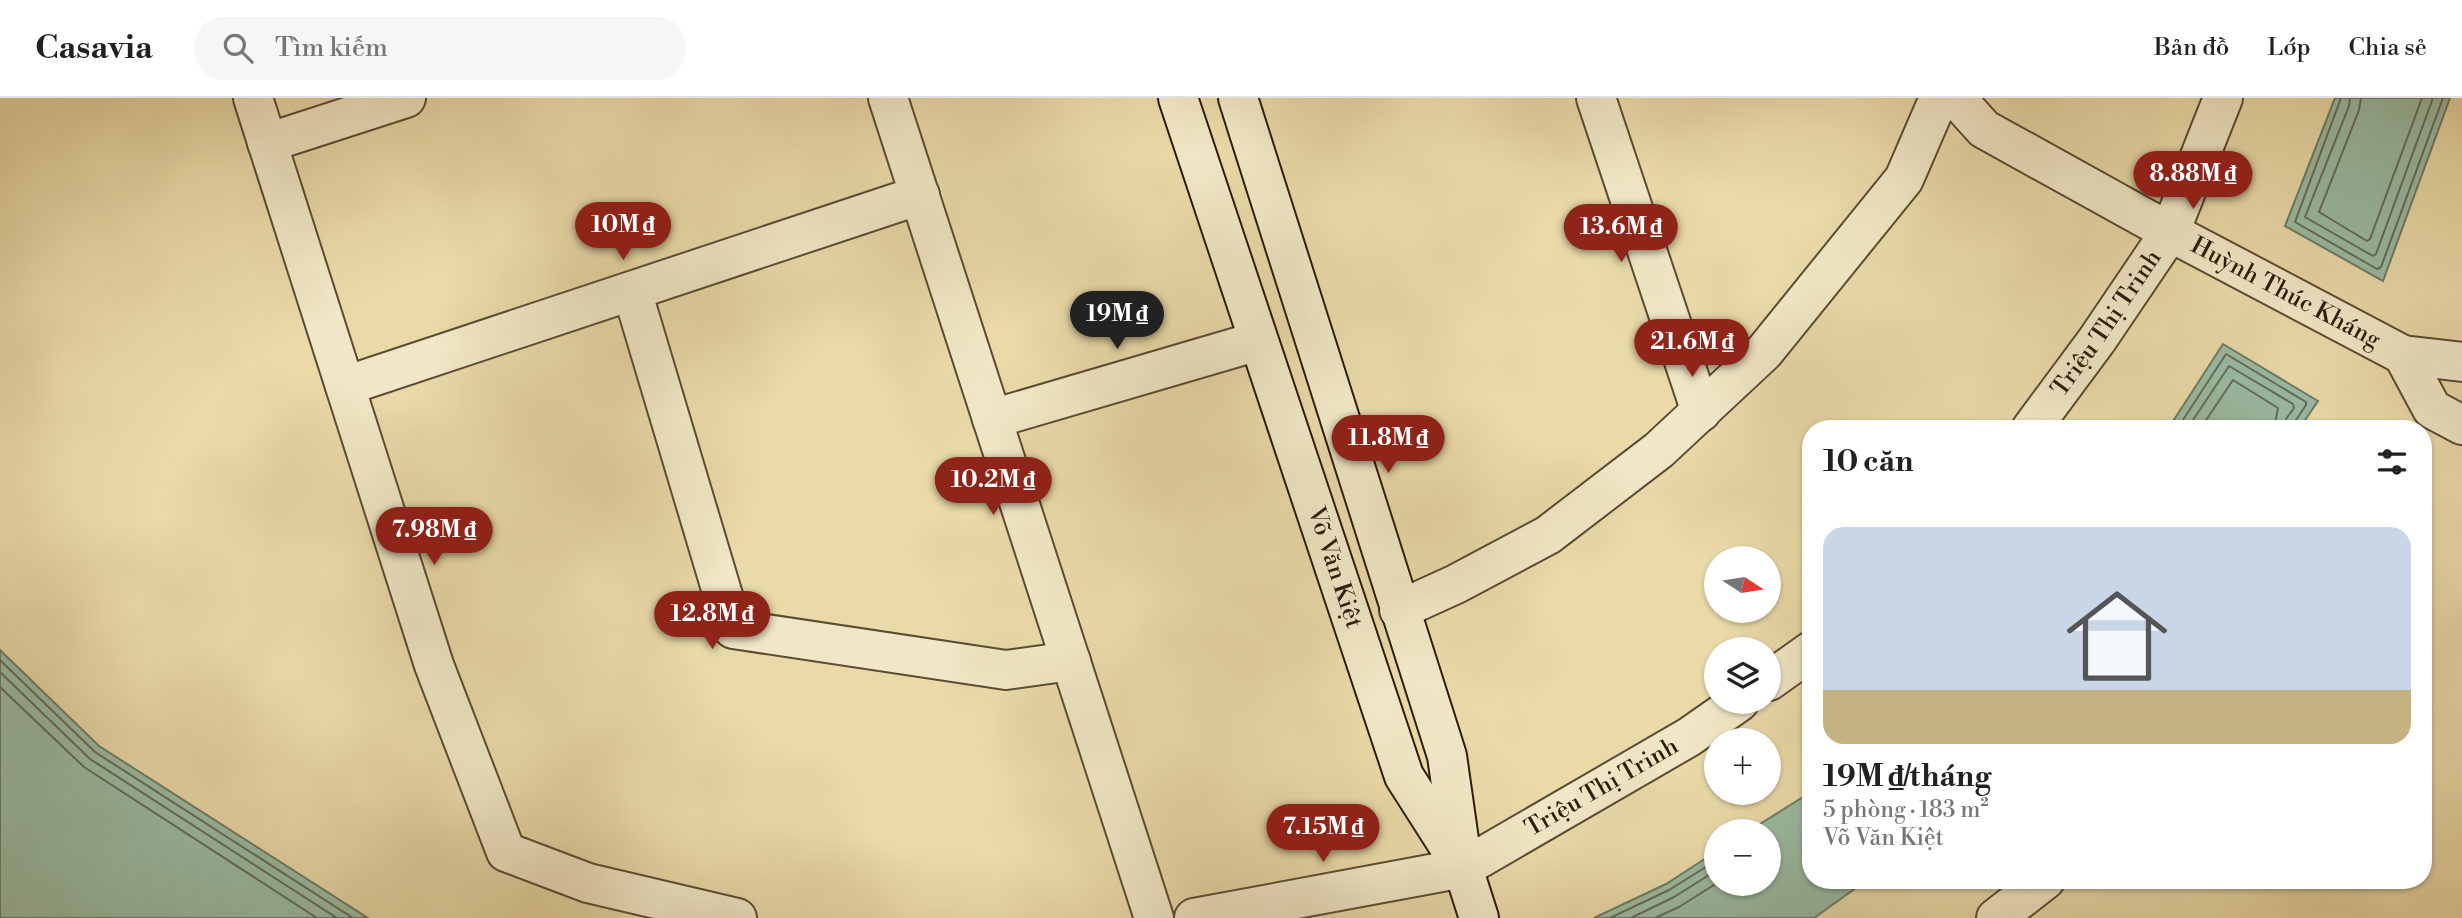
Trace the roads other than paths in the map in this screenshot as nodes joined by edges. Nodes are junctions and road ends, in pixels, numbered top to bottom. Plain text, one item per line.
1 (253, 98) edge
2 (406, 98) edge
3 (888, 98) edge
4 (1178, 98) edge
5 (1238, 98) edge
6 (1597, 98) edge
7 (1939, 98) edge
8 (1956, 98) edge
9 (2223, 98) edge
10 (267, 142) junction
11 (920, 195) junction
12 (2170, 232) junction
13 (632, 291) junction
14 (1258, 341) junction
15 (2403, 355) junction
16 (2462, 363) edge
17 (345, 386) junction
18 (1701, 412) junction
19 (992, 419) junction
20 (2038, 420) edge
21 (2438, 421) edge
22 (1399, 610) junction
23 (1802, 657) edge
24 (1071, 661) junction
25 (1781, 672) edge
26 (1722, 714) edge
27 (1463, 869) junction
28 (2033, 889) edge
29 (737, 918) edge
30 (1154, 918) edge
31 (1194, 918) edge
32 (1479, 918) edge
33 (1996, 918) edge

1 - 10 street
2 - 10 street
3 - 11 street
4 - 14 street, Võ Văn Kiệt
5 - 22 street, Võ Văn Kiệt
6 - 18 street
7 - 18 street
8 - 12 street, Huỳnh Thúc Kháng
9 - 12 street, Triệu Thị Trinh
10 - 17 street
11 - 13 street
11 - 19 street
12 - 15 street, Huỳnh Thúc Kháng
12 - 20 street, Triệu Thị Trinh
13 - 17 street
13 - 24 street
14 - 19 street
14 - 27 street, Võ Văn Kiệt
15 - 16 street, Huỳnh Thúc Kháng
15 - 21 street, Huỳnh Thúc Kháng
16 - 21 street
17 - 29 street
18 - 22 street
19 - 24 street
22 - 27 street, Võ Văn Kiệt
23 - 25 street
24 - 30 street
26 - 27 street, Triệu Thị Trinh
27 - 31 street, Triệu Thị Trinh
27 - 32 street, Võ Văn Kiệt
28 - 33 street

